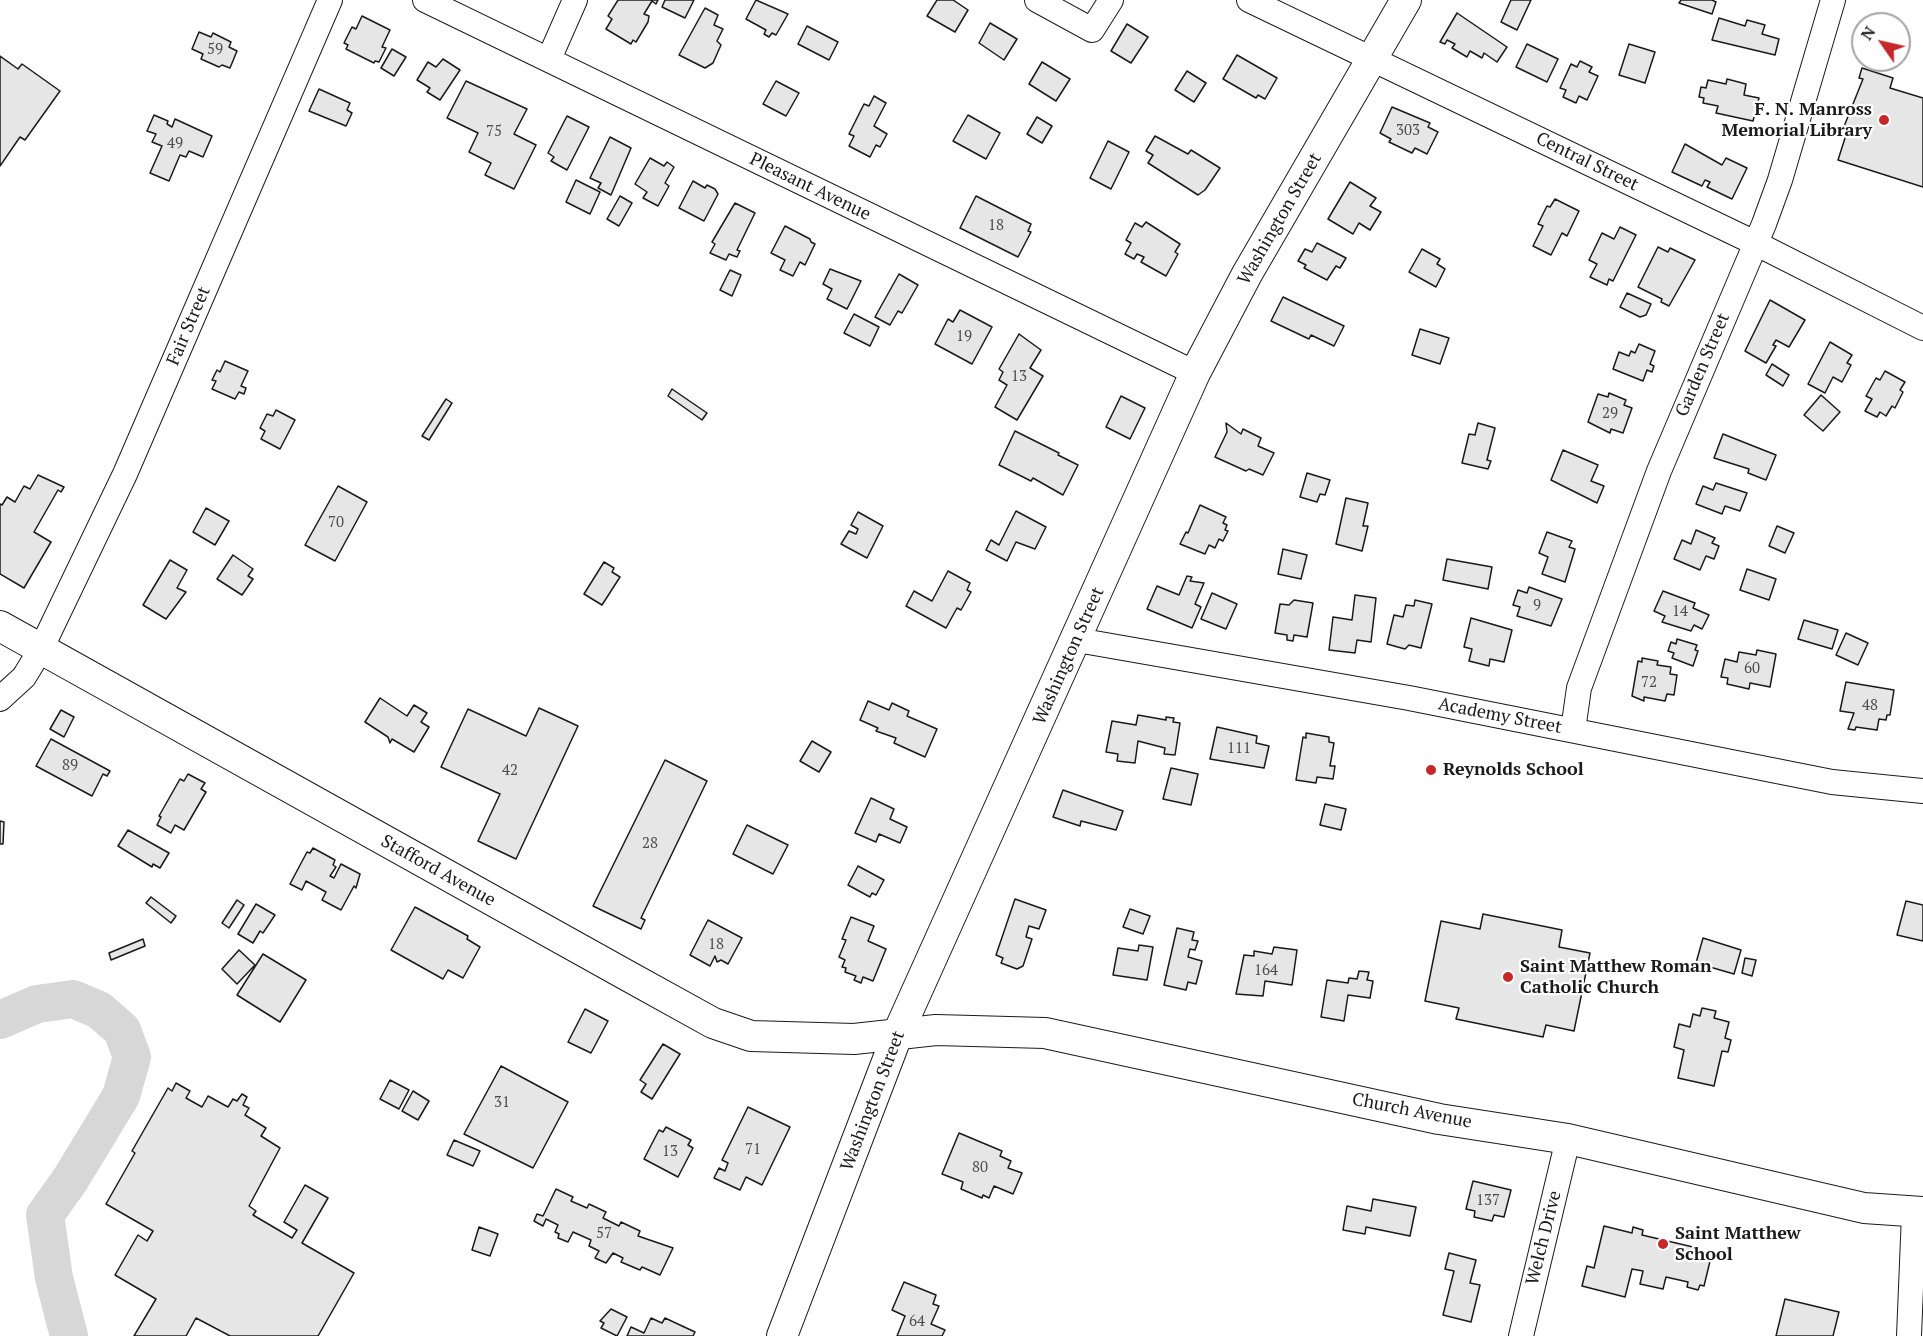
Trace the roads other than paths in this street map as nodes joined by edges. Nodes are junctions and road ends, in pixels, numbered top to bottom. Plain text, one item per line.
1 (330, 0) edge
2 (425, 0) edge
3 (575, 0) edge
4 (1037, 0) edge
5 (1111, 0) edge
6 (1249, 0) edge
7 (1406, 0) edge
8 (1833, 0) edge
9 (1372, 58) junction
10 (549, 59) junction
11 (1755, 243) junction
12 (1923, 328) edge
13 (1195, 373) junction
14 (0, 626) edge
15 (1077, 639) junction
16 (41, 649) junction
17 (0, 699) edge
18 (1573, 730) junction
19 (1923, 791) edge
20 (898, 1033) junction
21 (1568, 1139) junction
22 (1918, 1213) edge
23 (782, 1336) edge
24 (1521, 1336) edge
25 (1909, 1336) edge

1 - 16 street, Fair Street
2 - 10 street, Pleasant Avenue
3 - 10 street
4 - 5 street
6 - 9 street, Central Street
7 - 9 main road, Washington Street
8 - 11 street, Garden Street
9 - 11 street, Central Street
9 - 13 main road, Washington Street
10 - 13 street, Pleasant Avenue
11 - 12 street, Central Street
11 - 18 street, Garden Street
13 - 15 main road, Washington Street
14 - 16 main road, Stafford Avenue
15 - 18 street, Academy Street
15 - 20 main road, Washington Street
16 - 17 street, Fair Street
16 - 20 main road, Stafford Avenue
18 - 19 street, Academy Street
20 - 21 main road, Church Avenue
20 - 23 main road, Washington Street
21 - 22 main road, Church Avenue
21 - 24 street, Welch Drive
22 - 25 street

